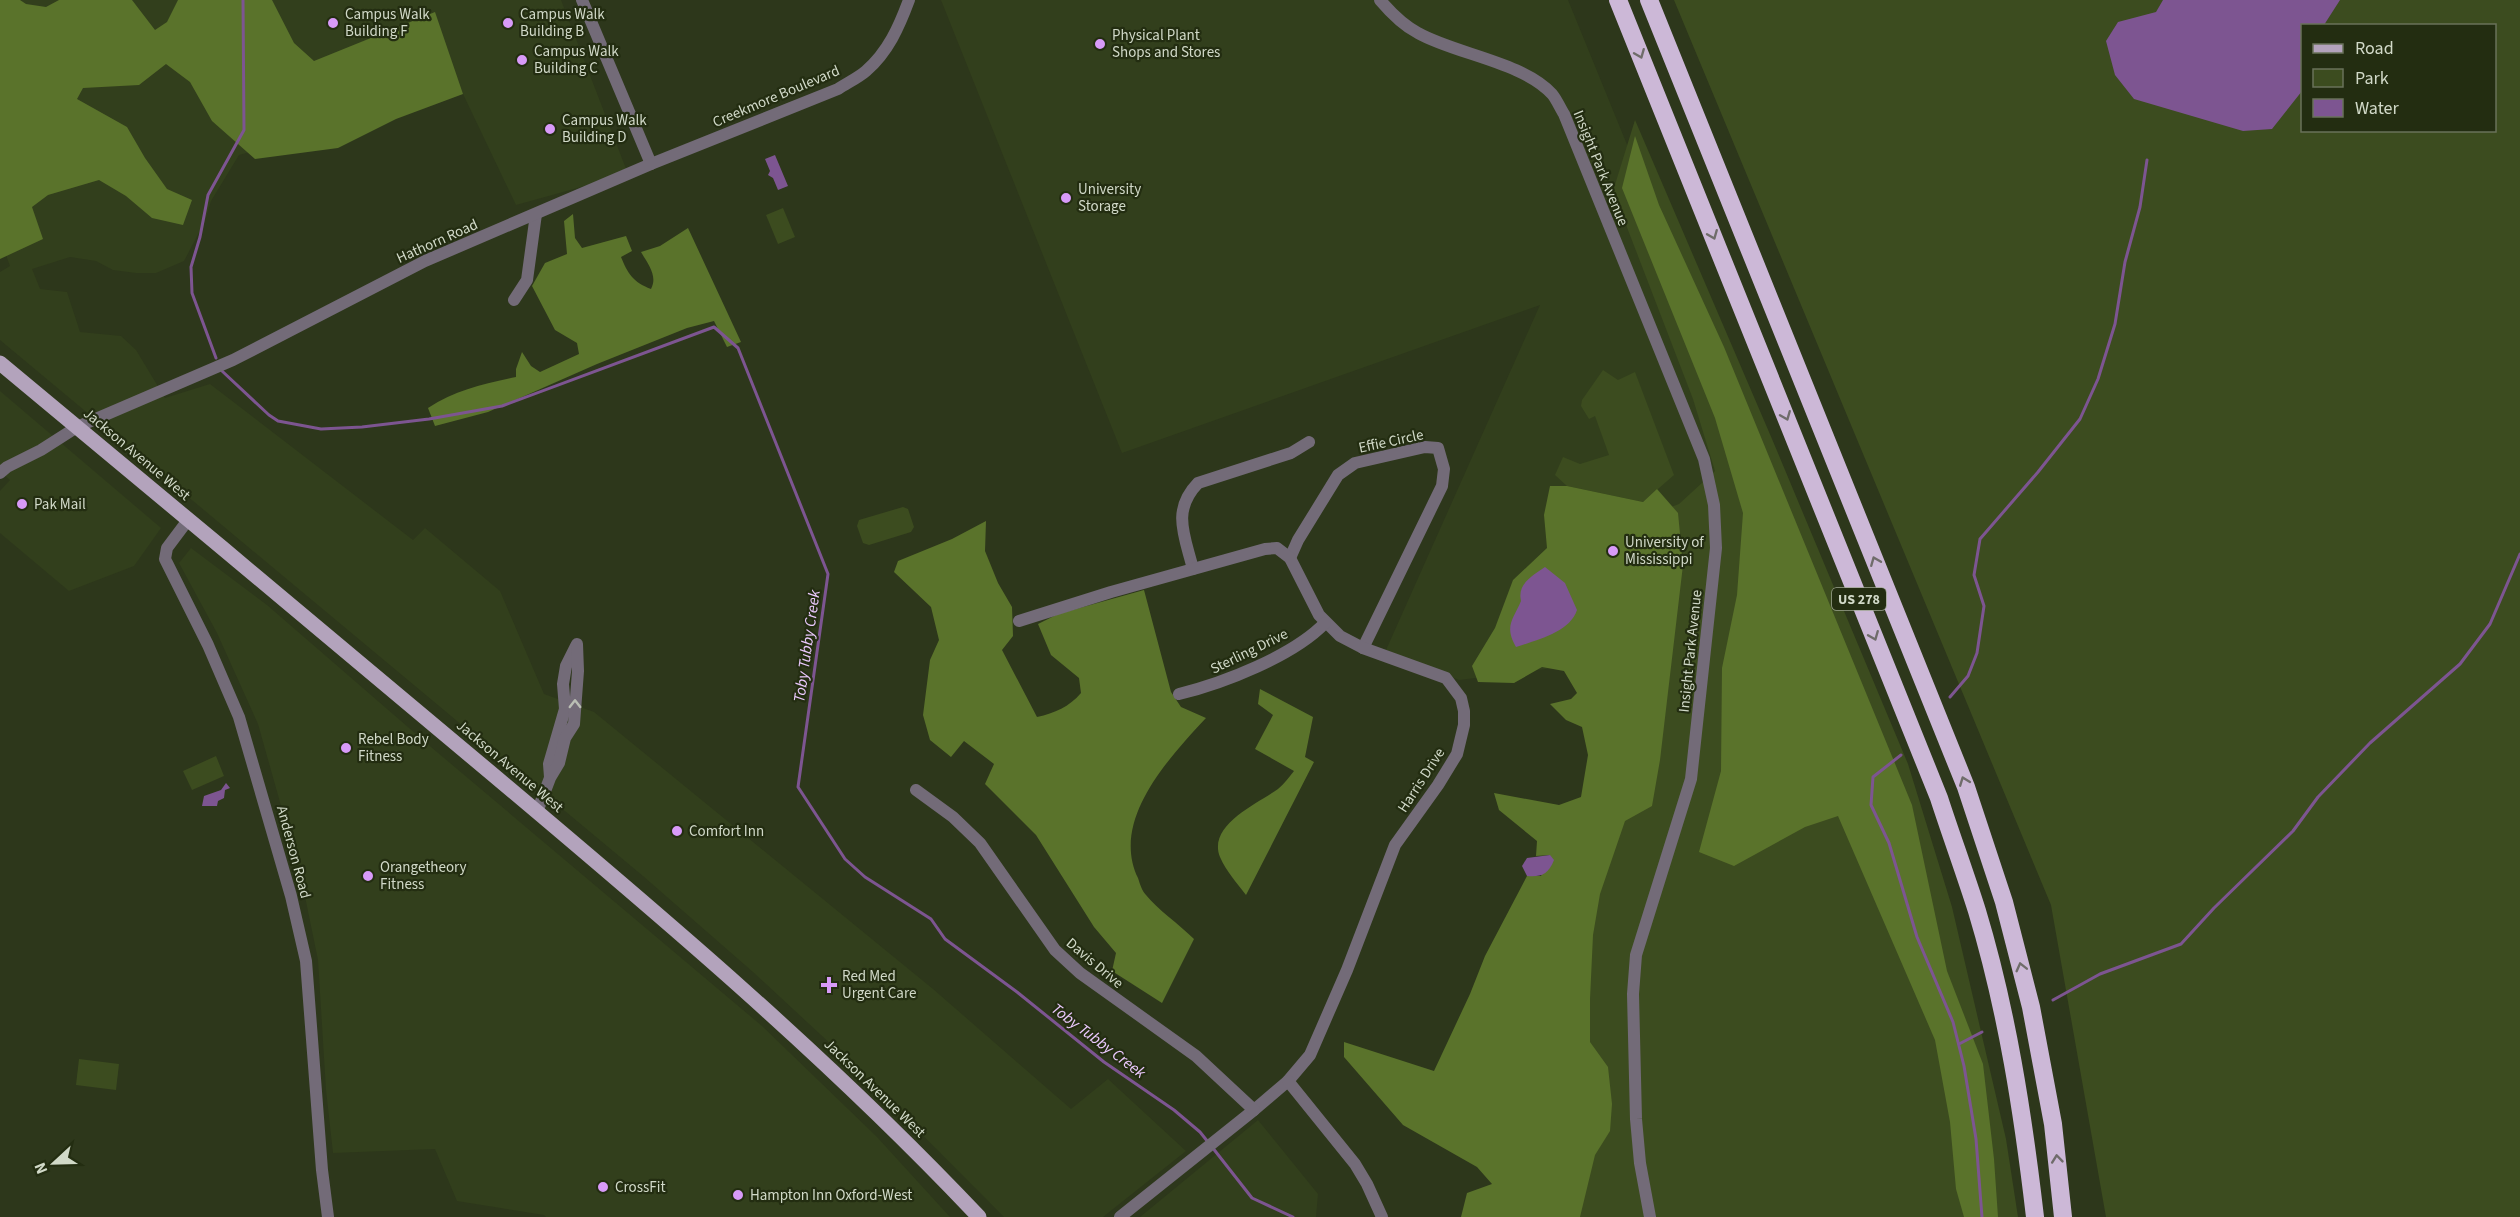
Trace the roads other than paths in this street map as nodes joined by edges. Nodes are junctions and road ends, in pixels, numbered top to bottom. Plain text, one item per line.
1 (582, 0) edge
2 (909, 0) edge
3 (1380, 0) edge
4 (1618, 0) edge
5 (1649, 0) edge
6 (651, 164) junction
7 (536, 214) junction
8 (514, 300) dead end
9 (0, 363) edge
10 (77, 427) junction
11 (1310, 442) dead end
12 (0, 473) edge
13 (188, 520) junction
14 (1290, 558) junction
15 (1193, 569) junction
16 (1018, 621) dead end
17 (1325, 623) junction
18 (1363, 648) junction
19 (1179, 694) dead end
20 (550, 778) junction
21 (916, 790) dead end
22 (537, 812) junction
23 (1288, 1082) junction
24 (1254, 1110) junction
25 (974, 1215) edge
26 (328, 1217) edge
27 (1120, 1217) edge
28 (1382, 1217) edge
29 (1650, 1217) edge
30 (2035, 1217) edge
31 (2063, 1217) edge

1 - 6 street
2 - 6 street, Creekmore Boulevard
3 - 29 street, Insight Park Avenue
4 -> 30 highway, US 278
31 -> 5 highway, US 278
6 - 7 street, Hathorn Road
7 - 8 street
7 - 10 street, Hathorn Road
9 - 10 main road, Jackson Avenue West
10 - 12 street, Hathorn Road
10 - 13 main road, Jackson Avenue West
11 - 15 street
13 - 22 main road, Jackson Avenue West
13 - 26 street, Anderson Road
14 - 15 street
14 - 17 street, Harris Drive
14 - 18 street, Effie Circle
15 - 16 street
17 - 18 street, Harris Drive
17 - 19 street, Sterling Drive
18 - 23 street, Harris Drive
20 -> 20 street
20 - 22 street
21 - 24 street, Davis Drive
22 - 25 main road, Jackson Avenue West
23 - 24 street, Harris Drive
23 - 28 street
24 - 27 street, Harris Drive

